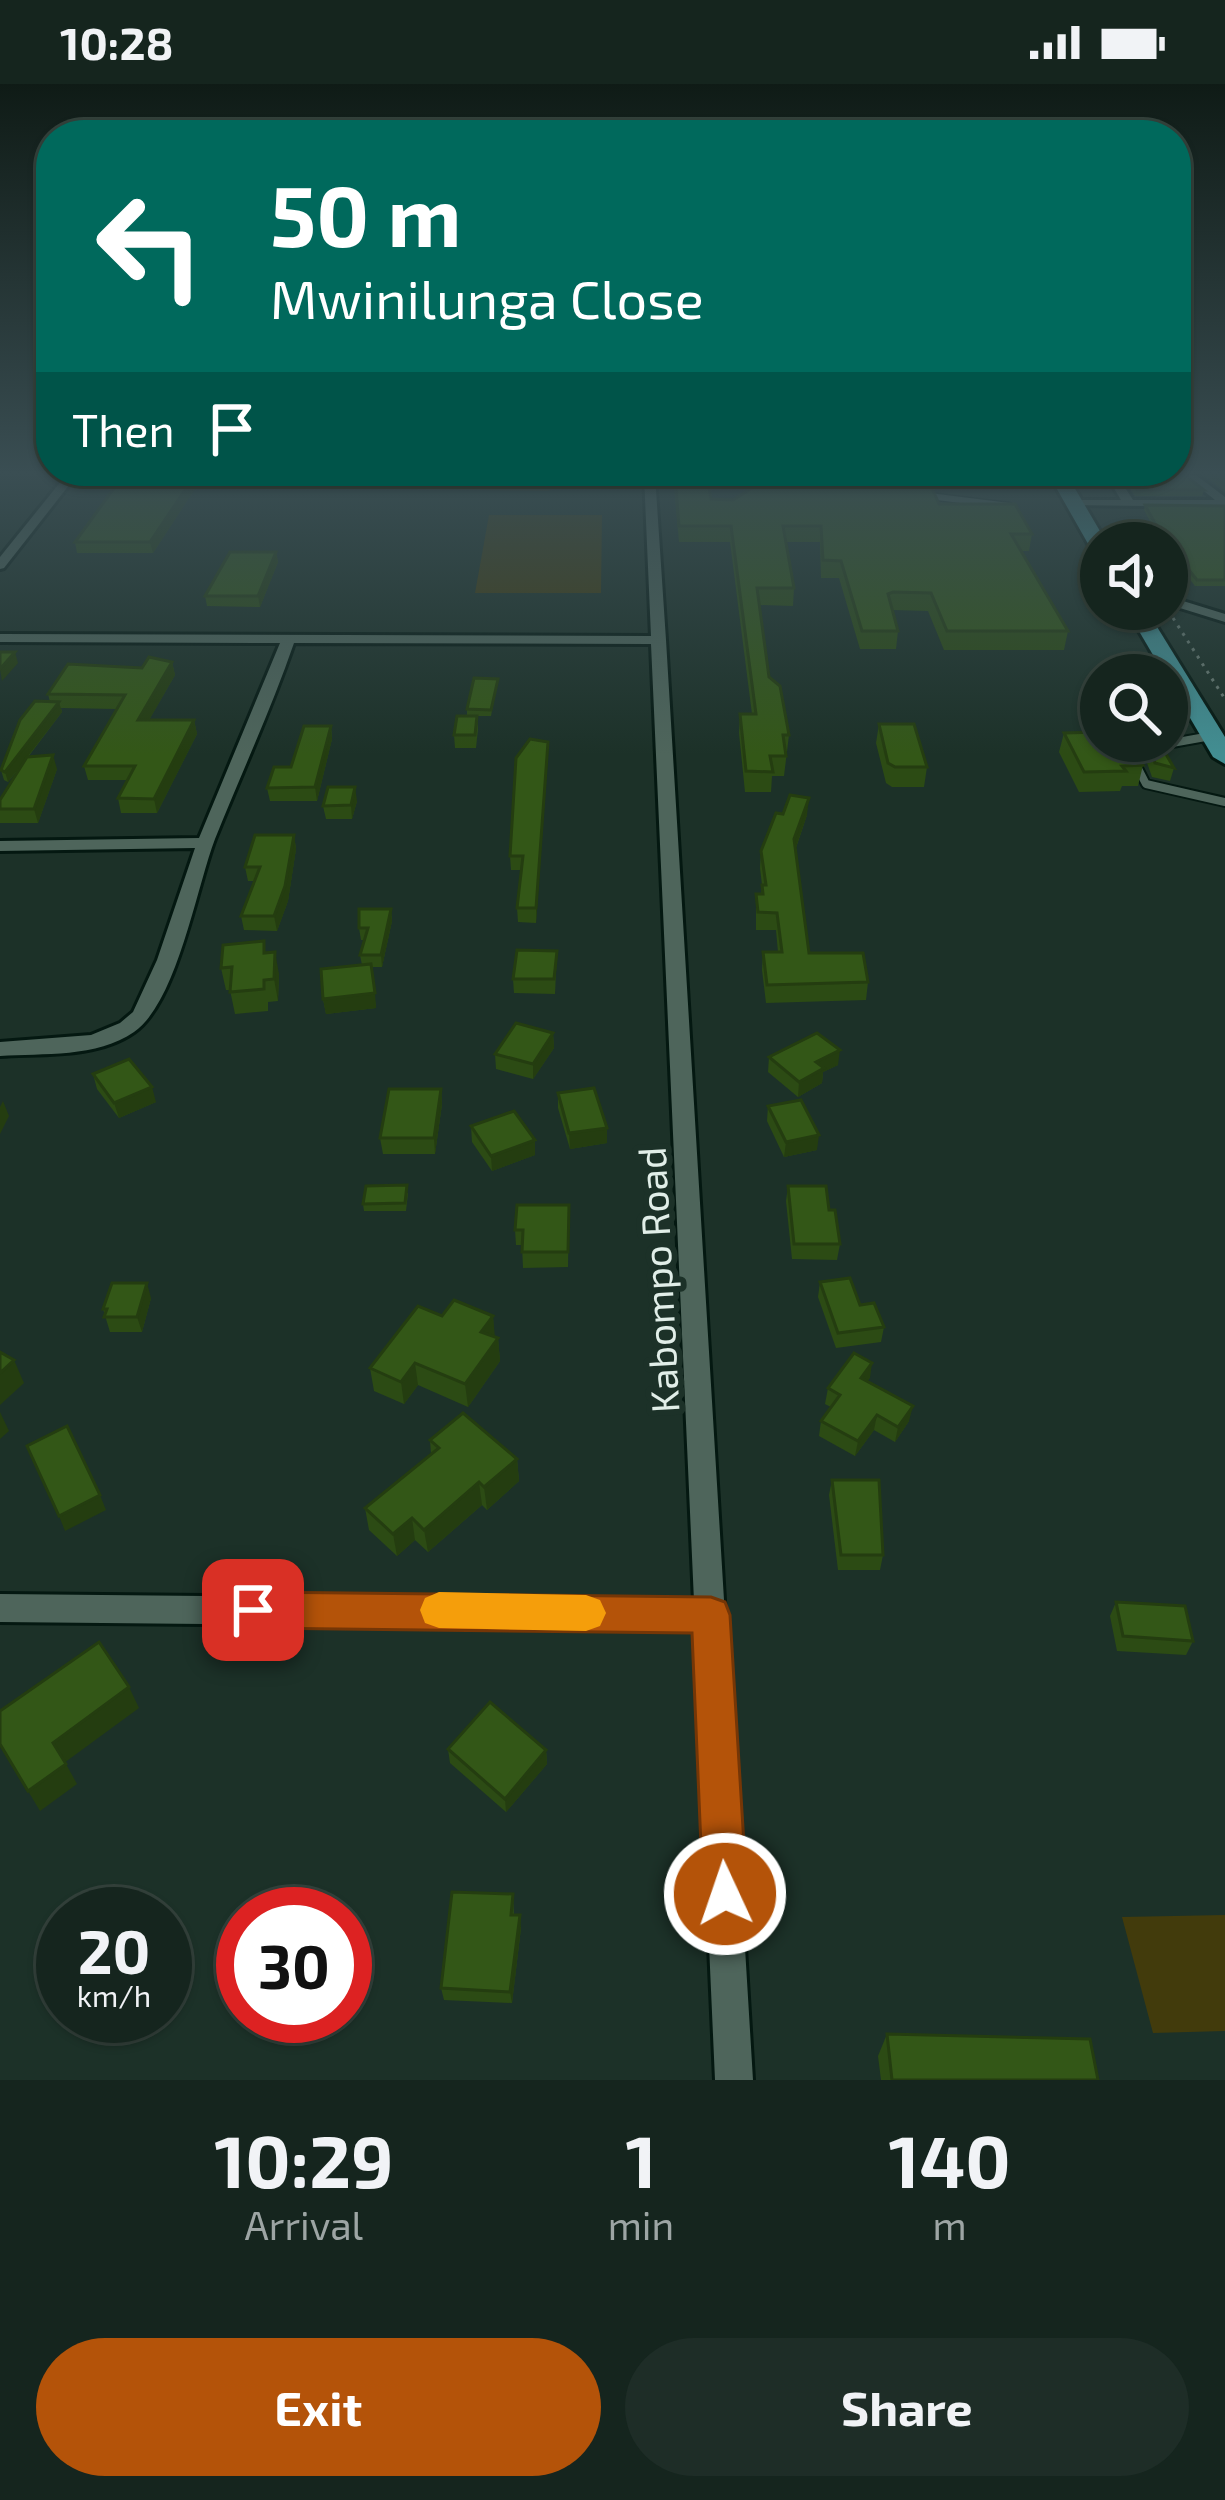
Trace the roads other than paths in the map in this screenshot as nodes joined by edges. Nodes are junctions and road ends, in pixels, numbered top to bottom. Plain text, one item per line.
1 (655, 568) edge
2 (1188, 609) edge
3 (1225, 618) edge
4 (1148, 630) edge
5 (0, 638) edge
6 (288, 639) junction
7 (659, 640) junction
8 (1211, 736) junction
9 (1225, 758) edge
10 (1225, 802) edge
11 (206, 843) junction
12 (0, 846) edge
13 (0, 1049) edge
14 (0, 1608) edge
15 (711, 1615) junction
16 (734, 2080) edge

1 - 7 street, Kabompo Road
2 - 3 street
4 - 8 highway
5 - 6 street
6 - 7 street
6 - 11 street
7 - 15 street, Kabompo Road
8 - 9 highway
8 - 10 lane
11 - 12 street
11 - 13 street
14 - 15 street
15 - 16 street, Kabompo Road

